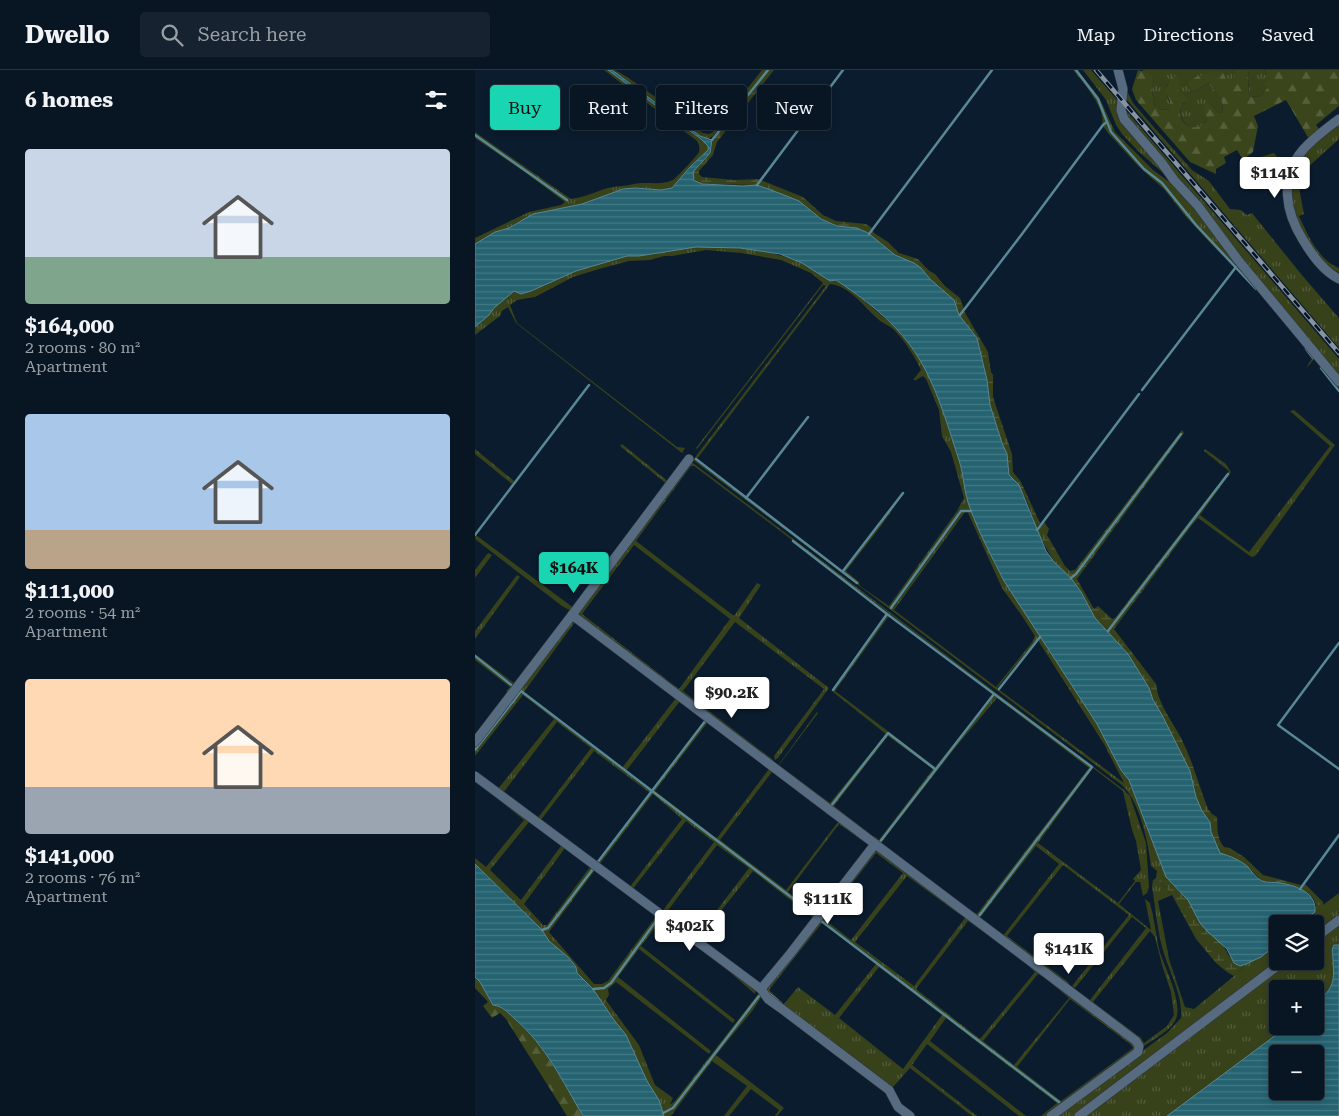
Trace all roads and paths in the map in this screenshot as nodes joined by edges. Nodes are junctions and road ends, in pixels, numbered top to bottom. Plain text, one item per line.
1 (1118, 70) edge
2 (1339, 118) edge
3 (1339, 279) edge
4 (1339, 382) edge
5 (689, 459) dead end
6 (573, 615) junction
7 (475, 742) edge
8 (475, 776) edge
9 (875, 844) junction
10 (1339, 920) edge
11 (1324, 931) edge
12 (1272, 970) edge
13 (761, 989) junction
14 (910, 1116) edge
15 (1051, 1116) edge
16 (1079, 1116) edge

1 - 4 street
2 - 3 street
5 - 6 street
6 - 7 street
6 - 9 street
8 - 13 street
9 - 13 street
9 - 15 street
10 - 11 street
12 - 16 street
13 - 14 street

